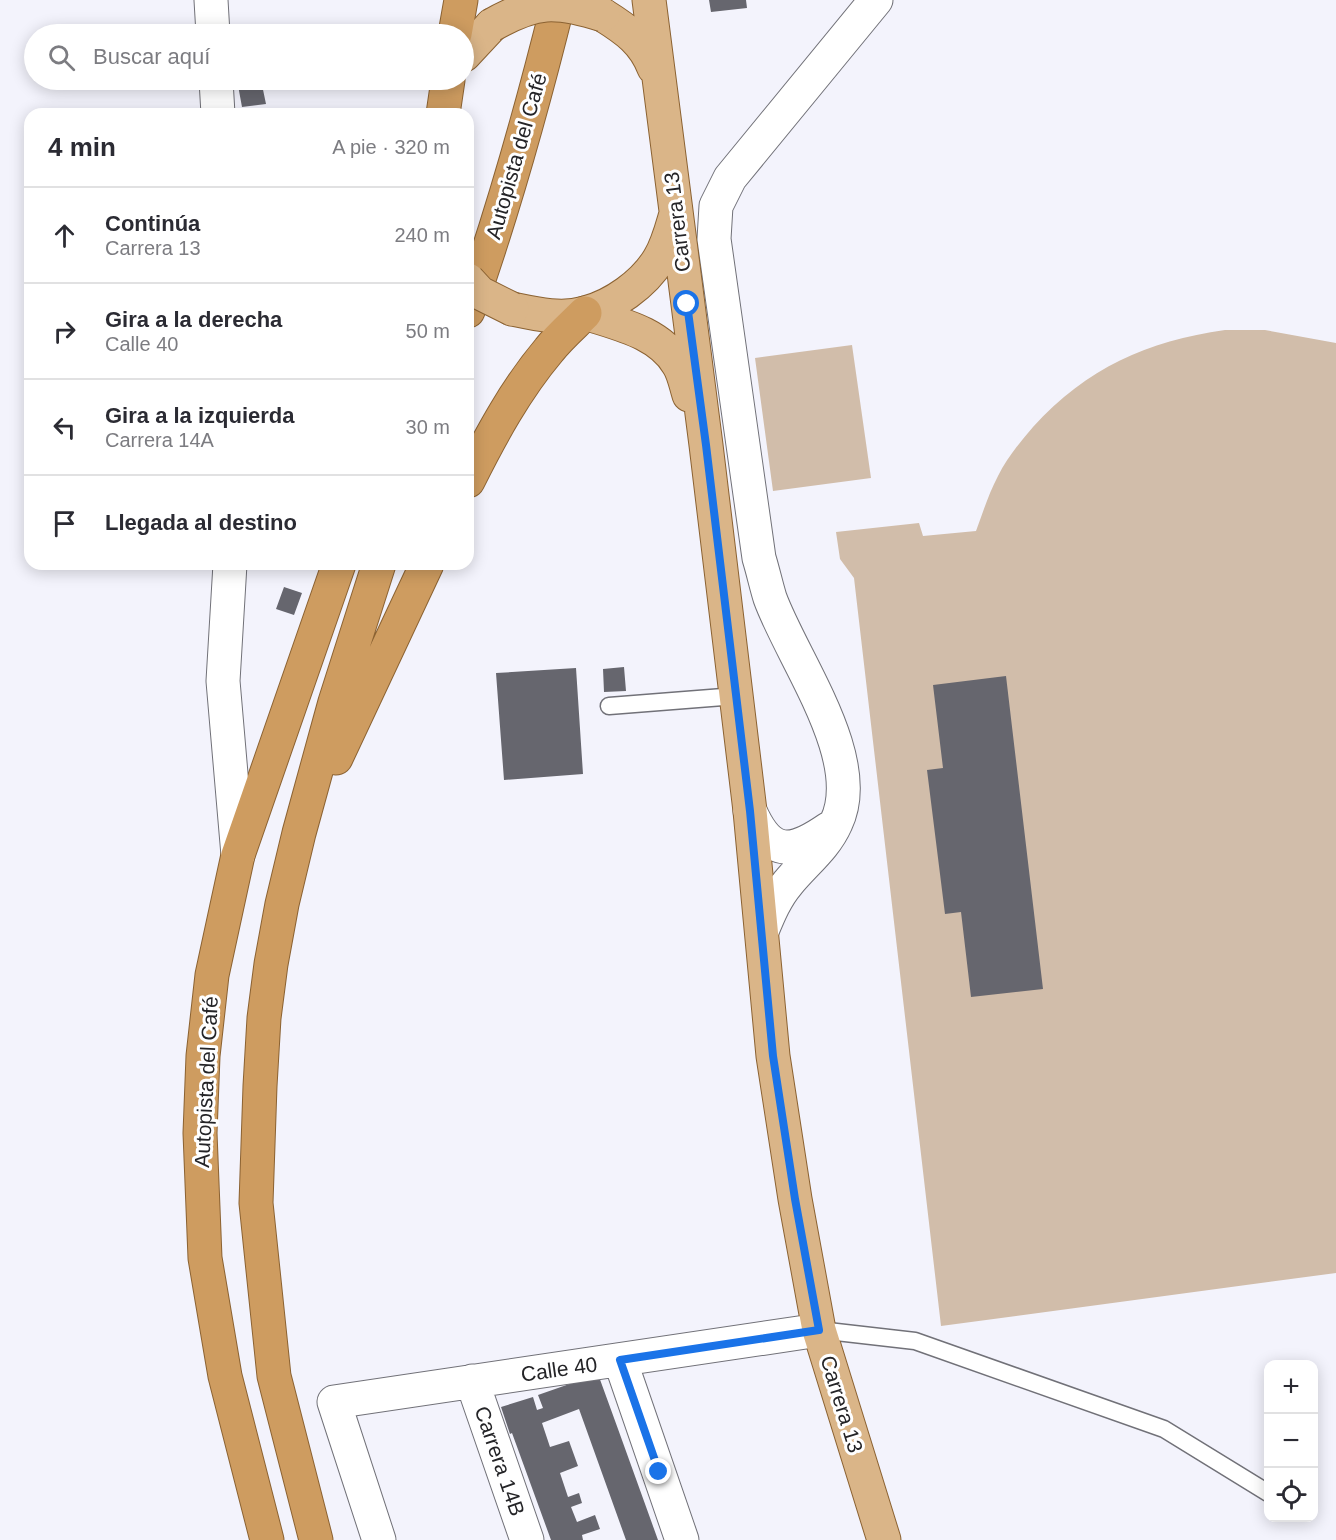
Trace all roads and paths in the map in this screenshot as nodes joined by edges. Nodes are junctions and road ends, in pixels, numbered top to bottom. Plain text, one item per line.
1 (211, 0) edge
2 (461, 0) edge
3 (559, 0) edge
4 (649, 0) edge
5 (876, 0) edge
6 (212, 24) edge
7 (457, 24) edge
8 (474, 44) edge
9 (660, 84) junction
10 (217, 90) edge
11 (218, 108) edge
12 (676, 212) junction
13 (474, 286) edge
14 (474, 295) edge
15 (585, 314) junction
16 (706, 445) junction
17 (474, 469) edge
18 (230, 570) edge
19 (337, 570) edge
20 (377, 570) edge
21 (424, 570) edge
22 (736, 696) junction
23 (609, 706) dead end
24 (750, 811) junction
25 (837, 823) junction
26 (299, 833) junction
27 (238, 855) junction
28 (762, 931) junction
29 (819, 1330) junction
30 (620, 1360) junction
31 (472, 1381) junction
32 (1264, 1489) edge
33 (267, 1540) edge
34 (316, 1540) edge
35 (379, 1540) edge
36 (527, 1540) edge
37 (682, 1540) edge
38 (884, 1540) edge

1 - 6 street
2 - 7 highway
3 - 14 highway, Autopista del Café
4 - 9 main road, Carrera 13
5 - 25 street
8 - 9 main road, bridge
9 - 12 main road, Carrera 13
10 - 11 street
12 - 15 main road
12 - 16 main road, Carrera 13
13 - 15 main road, bridge
15 - 16 main road, Carrera 13
15 - 17 highway
16 - 22 main road, Carrera 13
18 - 27 street
19 - 27 highway, Autopista del Café
20 - 26 highway
21 - 26 highway
22 - 23 lane
22 - 24 main road, Carrera 13
24 - 25 street
24 - 28 main road, Carrera 13
25 - 28 street
26 - 34 highway
27 - 33 highway, Autopista del Café
28 - 29 main road, Carrera 13
29 - 30 street, Calle 40
29 - 32 lane
29 - 38 main road, Carrera 13
30 - 31 street, Calle 40
30 - 37 street
31 - 35 street, Calle 40
31 - 36 street, Carrera 14B

